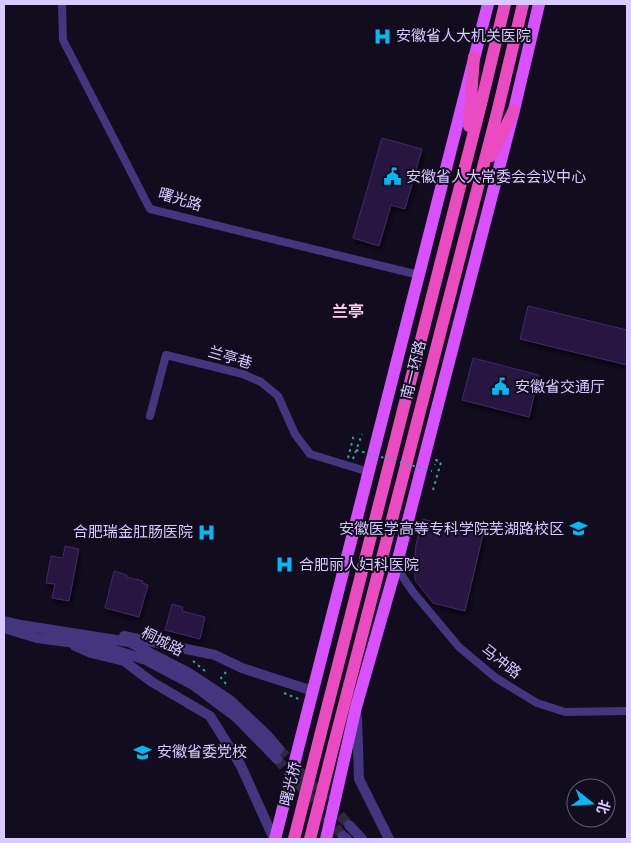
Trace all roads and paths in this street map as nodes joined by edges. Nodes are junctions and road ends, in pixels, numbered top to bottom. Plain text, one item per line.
1 (62, 4) edge
2 (488, 4) edge
3 (505, 4) edge
4 (524, 4) edge
5 (538, 4) edge
6 (474, 57) junction
7 (514, 110) junction
8 (467, 159) junction
9 (479, 181) junction
10 (419, 275) junction
11 (150, 416) dead end
12 (354, 434) dead end
13 (362, 434) dead end
14 (356, 450) junction
15 (369, 472) junction
16 (433, 490) dead end
17 (396, 567) junction
18 (4, 621) edge
19 (4, 628) edge
20 (108, 638) junction
21 (65, 642) junction
22 (228, 669) dead end
23 (227, 686) dead end
24 (313, 691) junction
25 (284, 692) dead end
26 (309, 704) junction
27 (356, 707) junction
28 (627, 711) edge
29 (320, 736) joint
30 (349, 825) tunnel mouth
31 (274, 839) edge
32 (294, 839) edge
33 (310, 839) edge
34 (326, 839) edge
35 (362, 839) edge
36 (389, 839) edge

1 - 10 street, 曙光路
2 - 6 main road
3 - 8 highway, 南一环路
4 - 9 highway, 南一环路
5 - 7 main road
6 - 8 highway
6 - 10 main road
7 - 9 highway
7 - 17 main road
8 - 29 highway, 南一环路
9 - 33 highway, 南一环路, bridge
10 - 15 main road
11 - 15 street, 兰亭巷
12 - 14 path
13 - 14 path
14 - 16 path, bridge
15 - 24 main road
17 - 27 main road
17 - 28 street, 马冲路
18 - 20 street, 桐城路
19 - 21 street, 桐城路
20 - 21 street, 桐城路
20 - 24 street
21 - 31 street
22 - 23 path
24 - 26 main road
25 - 26 path
26 - 31 main road
27 - 34 main road
27 - 36 street
29 - 32 highway, 曙光桥, bridge
30 - 35 street

